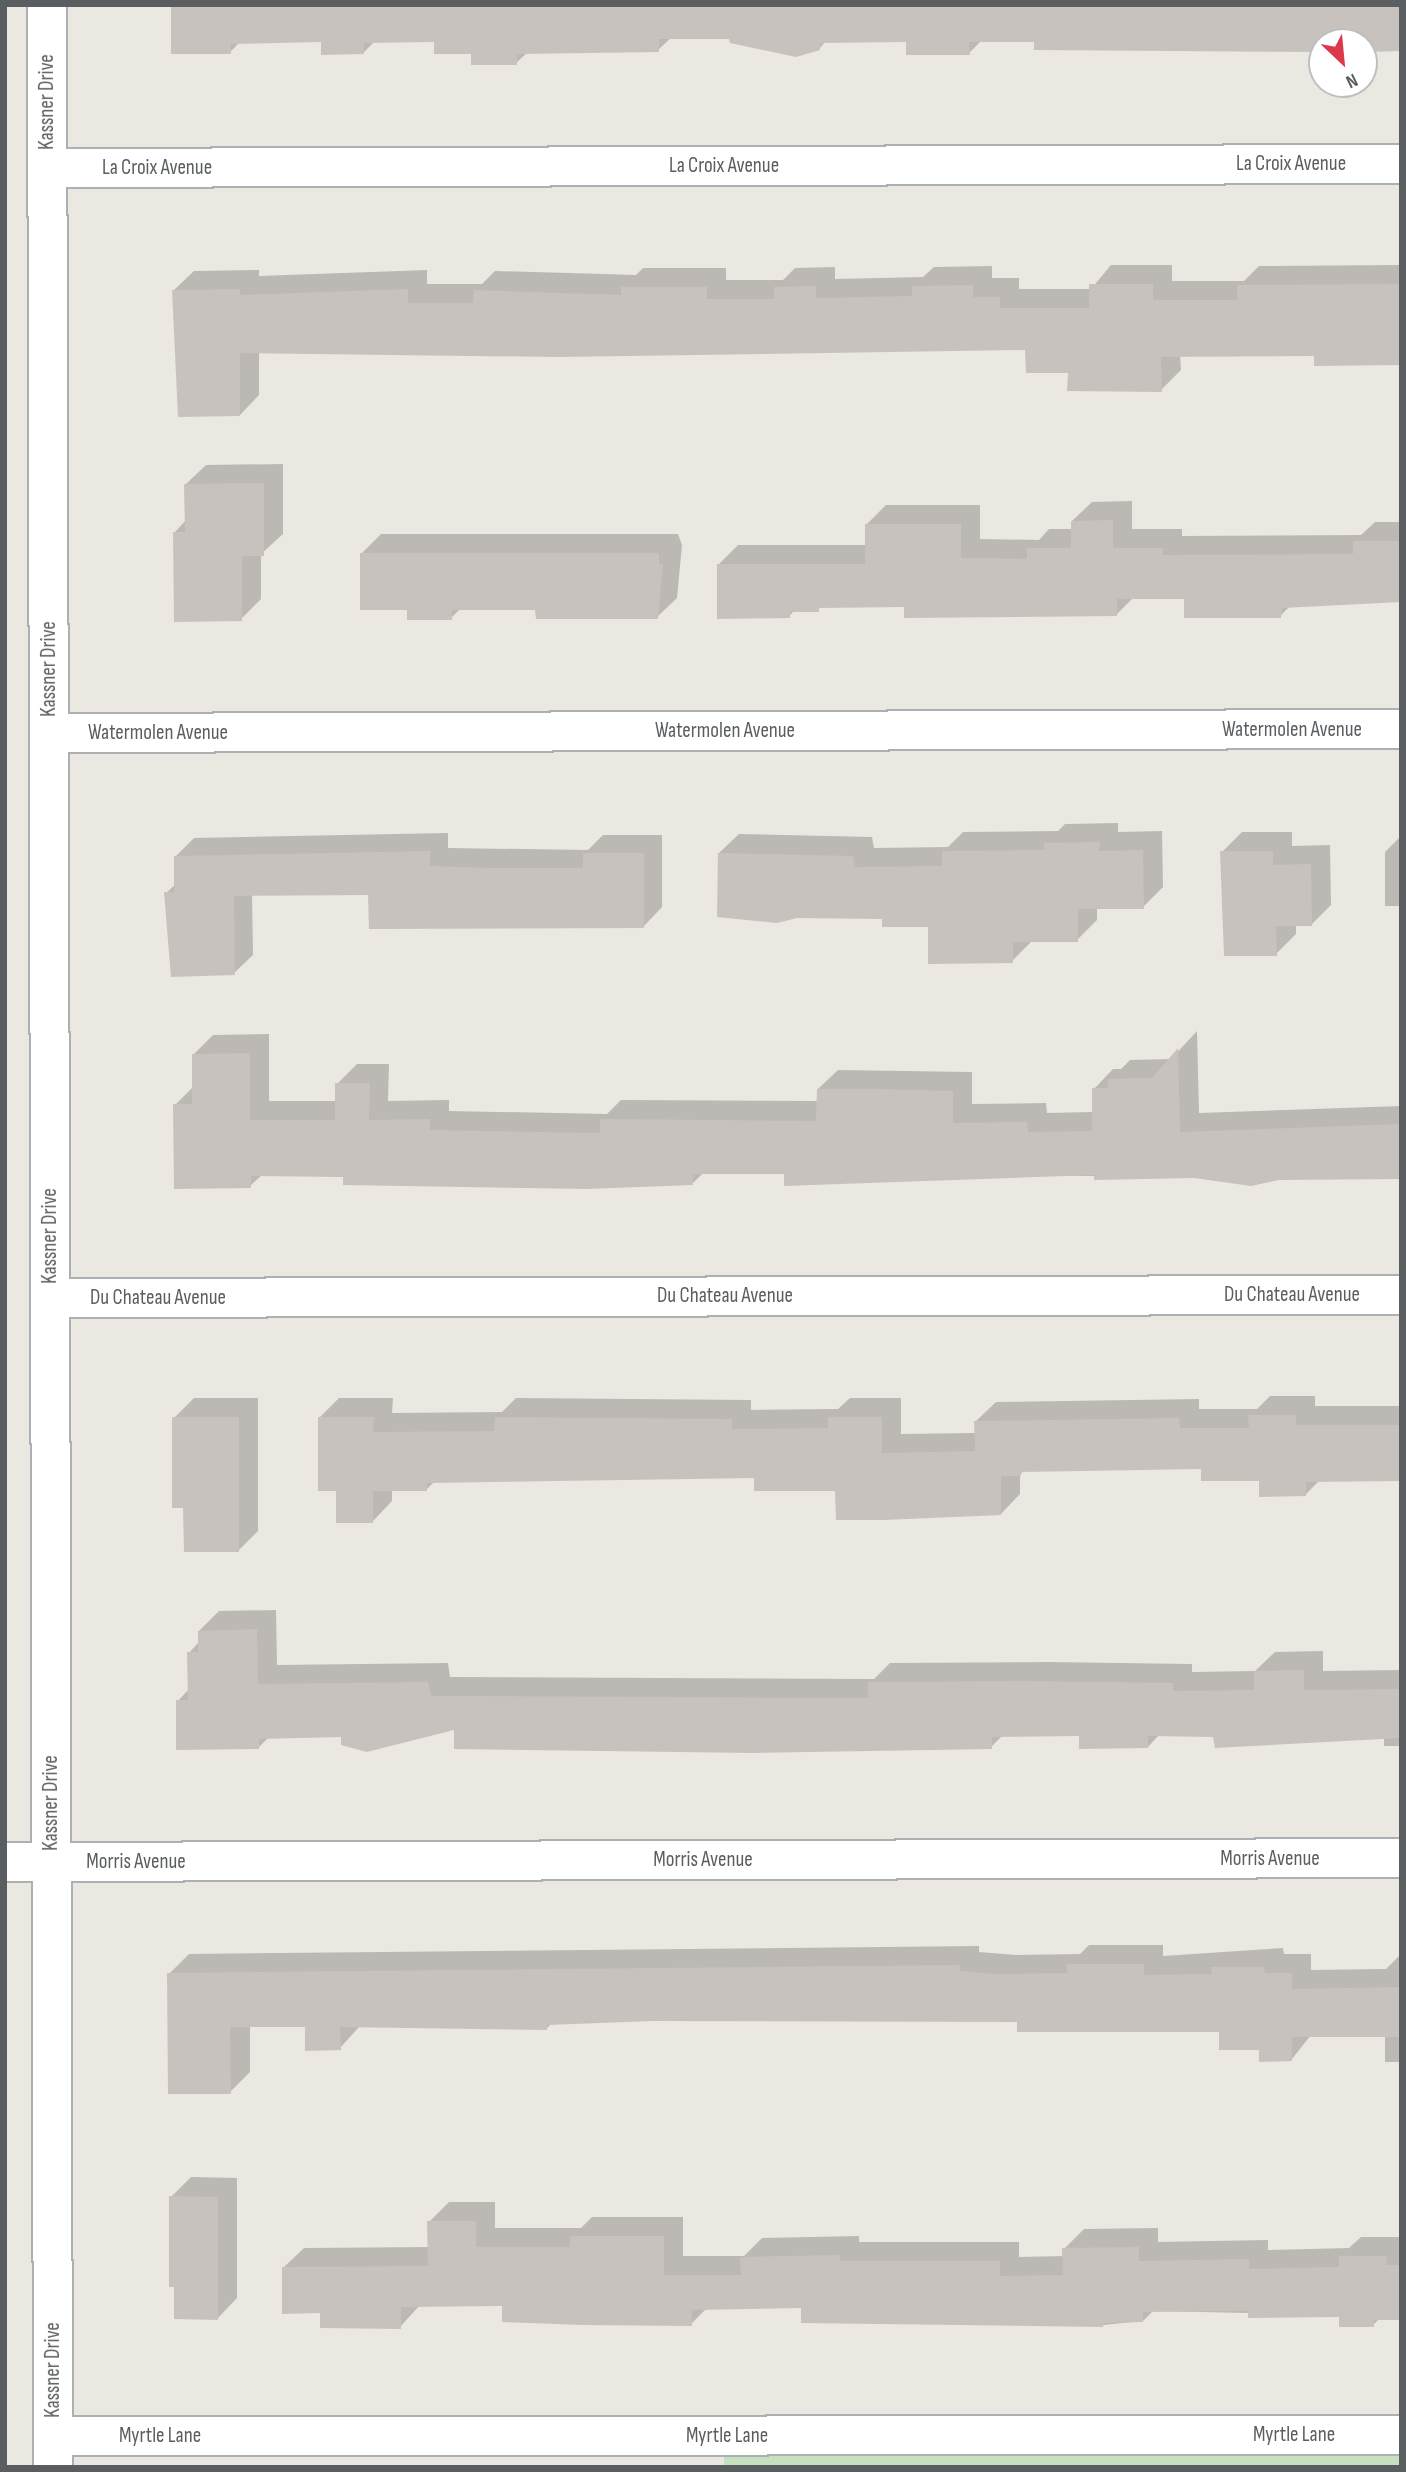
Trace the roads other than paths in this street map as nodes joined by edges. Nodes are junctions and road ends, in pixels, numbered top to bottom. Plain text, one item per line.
1 (47, 5) edge
2 (1401, 164) edge
3 (47, 168) junction
4 (1401, 729) edge
5 (49, 733) junction
6 (1401, 1295) edge
7 (50, 1298) junction
8 (1401, 1858) edge
9 (51, 1862) junction
10 (5, 1863) edge
11 (1401, 2435) edge
12 (53, 2452) edge

1 - 3 street, Kassner Drive
2 - 3 street, La Croix Avenue
3 - 5 street, Kassner Drive
4 - 5 street, Watermolen Avenue
5 - 7 street, Kassner Drive
6 - 7 street, Du Chateau Avenue
7 - 9 street, Kassner Drive
8 - 9 street, Morris Avenue
9 - 10 street, Morris Avenue
9 - 12 street, Kassner Drive
11 - 12 street, Myrtle Lane

